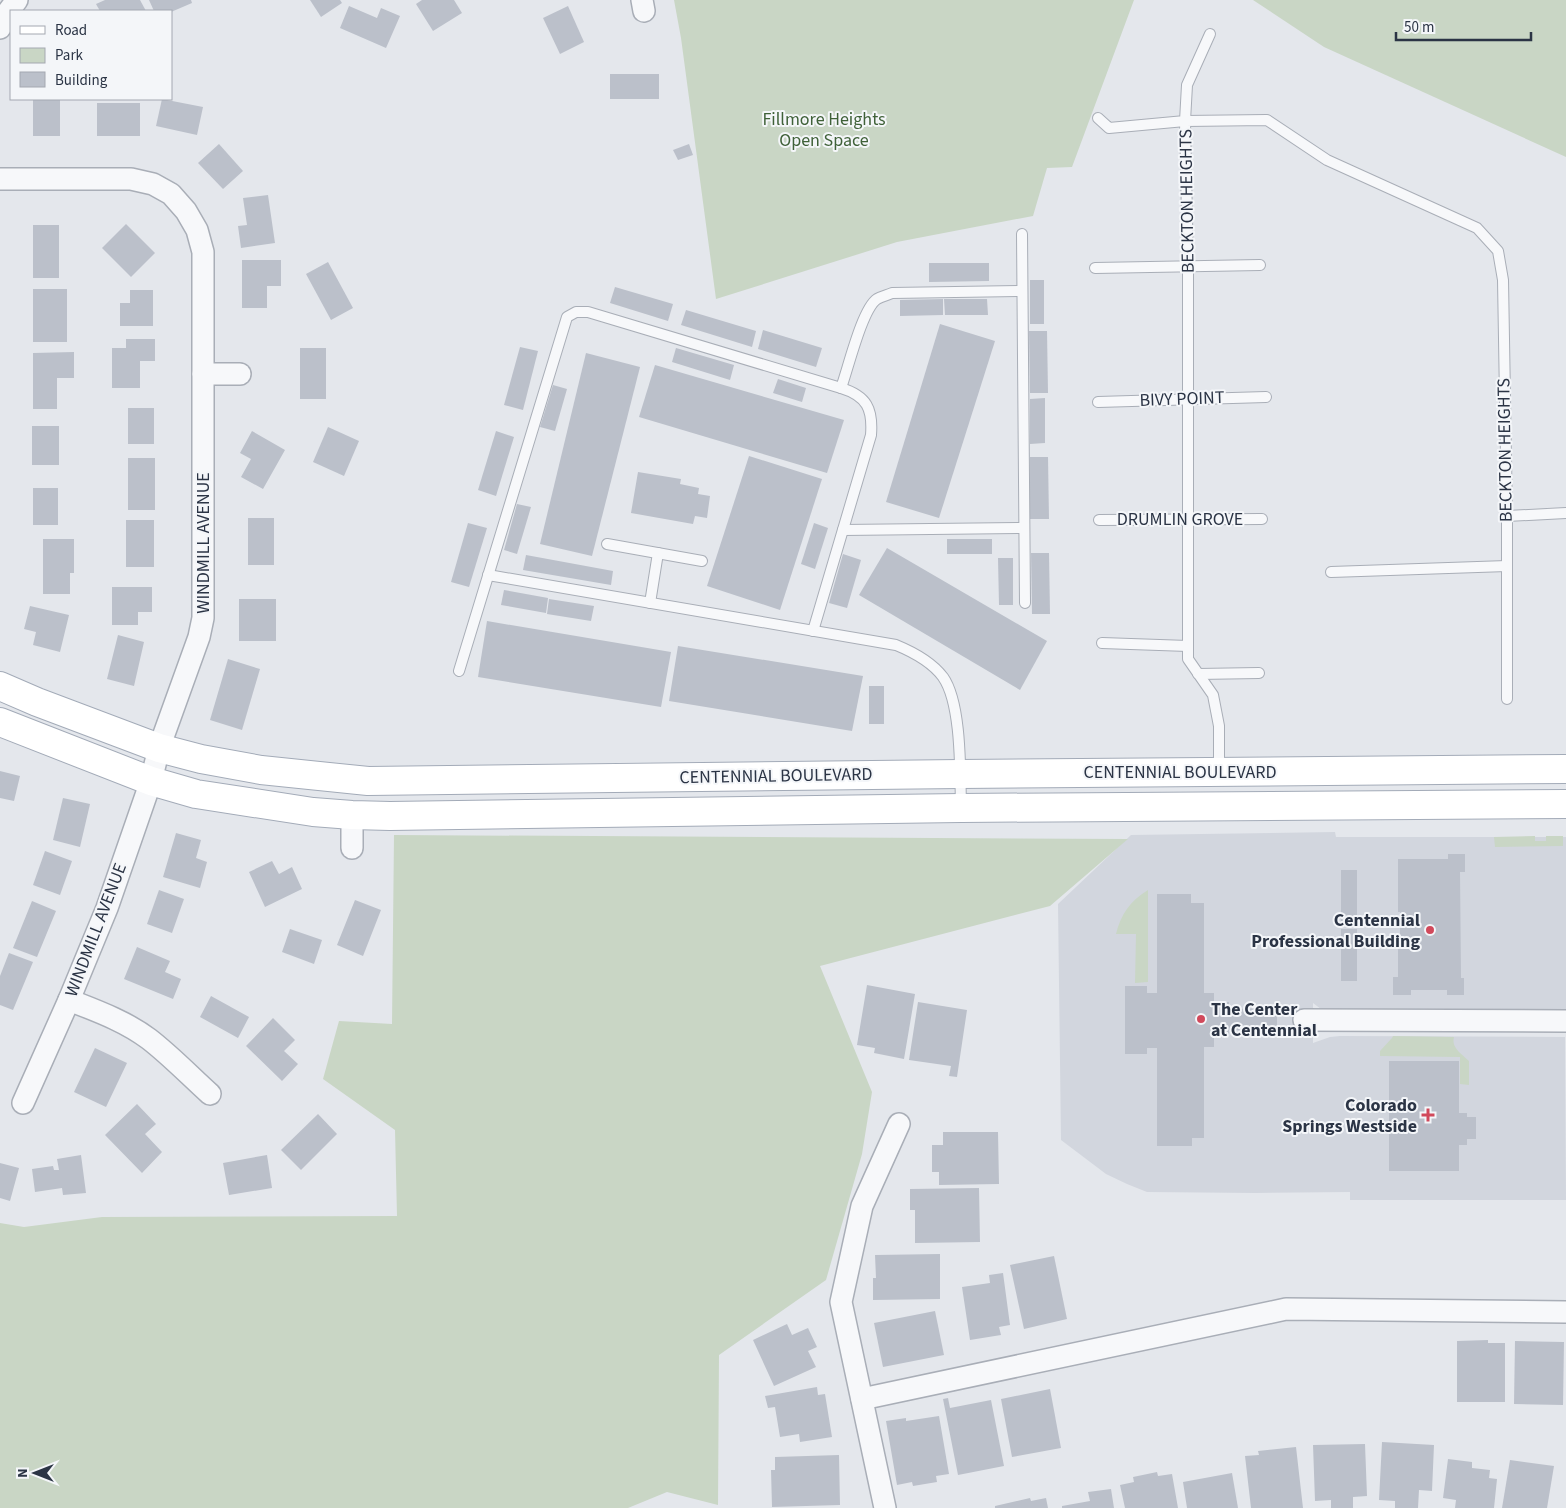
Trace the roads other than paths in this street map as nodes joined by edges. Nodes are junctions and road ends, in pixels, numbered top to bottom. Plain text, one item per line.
1 (17, 0) edge
2 (0, 28) edge
3 (1210, 34) dead end
4 (1098, 118) dead end
5 (1185, 120) junction
6 (0, 179) edge
7 (1022, 234) dead end
8 (1260, 265) dead end
9 (1188, 266) junction
10 (1095, 268) dead end
11 (1022, 291) junction
12 (203, 374) junction
13 (240, 374) dead end
14 (841, 388) junction
15 (1266, 397) dead end
16 (1188, 399) junction
17 (1098, 402) dead end
18 (1566, 513) edge
19 (1507, 516) junction
20 (1262, 519) dead end
21 (1099, 520) dead end
22 (1188, 520) junction
23 (1024, 528) junction
24 (843, 530) junction
25 (607, 544) dead end
26 (658, 553) junction
27 (702, 561) dead end
28 (1507, 566) junction
29 (1331, 572) dead end
30 (488, 575) junction
31 (650, 603) junction
32 (1025, 603) dead end
33 (813, 631) junction
34 (1102, 643) dead end
35 (1188, 646) junction
36 (460, 671) dead end
37 (1259, 673) dead end
38 (1198, 674) junction
39 (0, 686) edge
40 (1507, 699) dead end
41 (0, 722) edge
42 (159, 748) junction
43 (1566, 769) edge
44 (1219, 772) junction
45 (960, 774) junction
46 (151, 781) junction
47 (1566, 804) edge
48 (961, 808) junction
49 (352, 816) junction
50 (352, 848) dead end
51 (69, 1000) junction
52 (1304, 1020) dead end
53 (1566, 1021) edge
54 (210, 1094) dead end
55 (23, 1103) dead end
56 (899, 1124) dead end
57 (1566, 1312) edge
58 (862, 1399) junction
59 (885, 1508) edge

1 - 2 street
3 - 5 lane
4 - 5 lane
5 - 9 lane, BECKTON HEIGHTS
5 - 19 lane, BECKTON HEIGHTS
6 - 12 street, WINDMILL AVENUE
7 - 11 lane
8 - 9 lane
9 - 10 lane
9 - 16 lane, BECKTON HEIGHTS
11 - 14 lane
11 - 23 lane
12 - 13 street
12 - 42 street, WINDMILL AVENUE
14 - 24 lane
14 - 30 lane
15 - 16 lane, BIVY POINT
16 - 17 lane, BIVY POINT
16 - 22 lane, BECKTON HEIGHTS
18 - 19 lane
19 - 28 lane, BECKTON HEIGHTS
20 - 22 lane, DRUMLIN GROVE
21 - 22 lane, DRUMLIN GROVE
22 - 35 lane, BECKTON HEIGHTS
23 - 24 lane
23 - 32 lane
24 - 33 lane
25 - 26 lane
26 - 27 lane
26 - 31 lane
28 - 29 lane
28 - 40 lane, BECKTON HEIGHTS
30 - 31 lane
30 - 36 lane
31 - 33 lane
33 - 45 lane
34 - 35 lane
35 - 38 lane, BECKTON HEIGHTS
37 - 38 lane
38 - 44 lane, BECKTON HEIGHTS
39 - 42 main road, CENTENNIAL BOULEVARD
41 - 46 main road, CENTENNIAL BOULEVARD
42 - 45 main road, CENTENNIAL BOULEVARD
42 - 46 street, WINDMILL AVENUE
43 - 44 main road, CENTENNIAL BOULEVARD
44 - 45 main road, CENTENNIAL BOULEVARD
45 - 48 lane
46 - 49 main road, CENTENNIAL BOULEVARD
46 - 51 street, WINDMILL AVENUE
47 - 48 main road, CENTENNIAL BOULEVARD
48 - 49 main road, CENTENNIAL BOULEVARD
49 - 50 street
51 - 54 street
51 - 55 street, WINDMILL AVENUE
52 - 53 street
56 - 58 street
57 - 58 street
58 - 59 street

